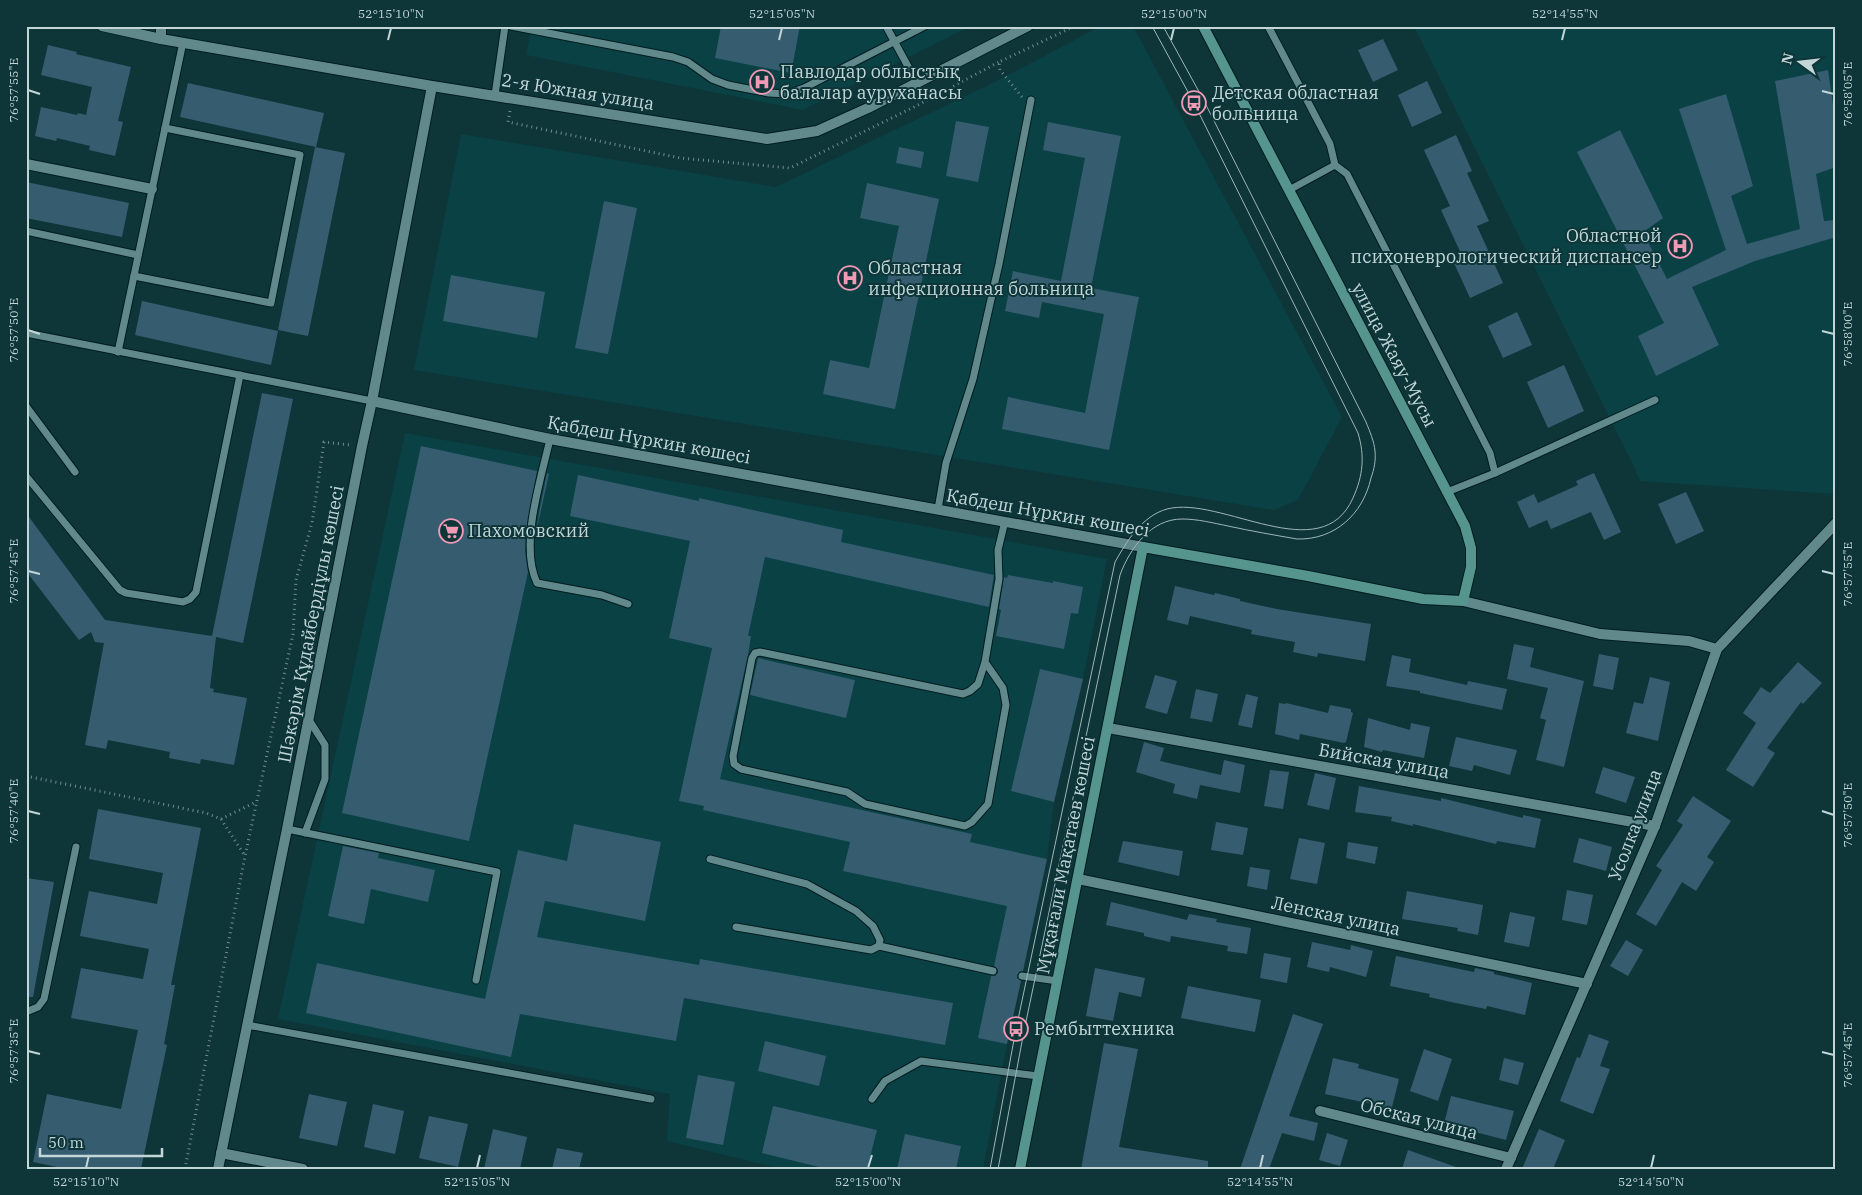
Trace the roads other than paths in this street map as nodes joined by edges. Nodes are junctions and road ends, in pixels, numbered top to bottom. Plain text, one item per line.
1 (102, 26) edge
2 (162, 26) edge
3 (505, 26) edge
4 (511, 26) edge
5 (886, 26) edge
6 (924, 26) edge
7 (1028, 26) edge
8 (1203, 26) edge
9 (1268, 26) edge
10 (161, 39) junction
11 (182, 42) junction
12 (895, 42) junction
13 (917, 83) junction
14 (432, 86) junction
15 (494, 95) junction
16 (1031, 100) road end
17 (164, 128) junction
18 (26, 164) edge
19 (1335, 165) junction
20 (152, 189) junction
21 (1289, 190) junction
22 (26, 232) edge
23 (138, 255) junction
24 (134, 276) junction
25 (26, 333) edge
26 (118, 352) junction
27 (240, 374) junction
28 (1654, 400) dead end
29 (372, 402) junction
30 (26, 406) edge
31 (550, 439) junction
32 (76, 472) dead end
33 (1495, 473) junction
34 (26, 476) edge
35 (1447, 492) junction
36 (938, 509) junction
37 (1005, 522) junction
38 (1836, 523) edge
39 (1143, 547) junction
40 (1463, 601) junction
41 (628, 604) dead end
42 (1717, 649) junction
43 (984, 662) junction
44 (309, 720) junction
45 (1108, 728) junction
46 (1655, 826) junction
47 (287, 830) junction
48 (305, 833) junction
49 (76, 847) dead end
50 (710, 859) dead end
51 (1078, 880) junction
52 (736, 927) dead end
53 (879, 946) junction
54 (992, 971) dead end
55 (1022, 976) dead end
56 (476, 980) dead end
57 (1058, 981) junction
58 (1587, 984) junction
59 (26, 1012) edge
60 (247, 1026) junction
61 (1038, 1076) junction
62 (651, 1099) dead end
63 (872, 1099) dead end
64 (1320, 1111) dead end
65 (221, 1154) junction
66 (1511, 1158) junction
67 (218, 1169) edge
68 (303, 1169) edge
69 (1020, 1169) edge
70 (1506, 1169) edge

1 - 10 street, 2-я Южная улица
2 - 10 street
3 - 15 lane
4 - 12 lane
5 - 12 lane
6 - 12 lane
7 - 13 street, 2-я Южная улица
8 - 21 main road, улица Жаяу-Мусы
9 - 19 lane
10 - 11 street, 2-я Южная улица
11 - 14 street, 2-я Южная улица
11 - 17 lane
12 - 13 lane
13 - 15 street, 2-я Южная улица
14 - 15 street, 2-я Южная улица
14 - 29 street, Шәкәрім Құдайбердіұлы көшесі
16 - 36 lane
17 - 20 lane
17 - 24 lane
18 - 20 street
19 - 21 lane
19 - 33 lane
20 - 23 lane
21 - 35 main road, улица Жаяу-Мусы
22 - 23 lane
23 - 24 lane
24 - 26 lane
25 - 26 lane
26 - 27 lane
27 - 29 lane
27 - 34 lane
28 - 33 lane
29 - 31 street, Қабдеш Нұркин көшесі
29 - 44 street, Шәкәрім Құдайбердіұлы көшесі
30 - 32 lane
31 - 36 street, Қабдеш Нұркин көшесі
31 - 41 lane
33 - 35 lane
35 - 40 main road, улица Жаяу-Мусы
36 - 37 street, Қабдеш Нұркин көшесі
37 - 39 street, Қабдеш Нұркин көшесі
37 - 43 lane
38 - 42 street, Усолка улица
39 - 40 main road, Қабдеш Нұркин көшесі
39 - 45 main road, Мұқағали Мақатаев көшесі
40 - 42 street, Қабдеш Нұркин көшесі
42 - 46 street, Усолка улица
43 - 43 lane
44 - 47 street, Шәкәрім Құдайбердіұлы көшесі
44 - 48 lane
45 - 46 street, Бийская улица
45 - 51 main road, Мұқағали Мақатаев көшесі
46 - 58 street, Усолка улица
47 - 48 lane
47 - 60 street, Шәкәрім Құдайбердіұлы көшесі
48 - 56 lane
49 - 59 lane
50 - 53 lane
51 - 57 main road, Мұқағали Мақатаев көшесі
51 - 58 street, Ленская улица
52 - 53 lane
53 - 54 lane
55 - 57 lane
57 - 61 main road, Мұқағали Мақатаев көшесі
58 - 66 street, Усолка улица
60 - 62 lane
60 - 65 street, Шәкәрім Құдайбердіұлы көшесі
61 - 63 lane
61 - 69 main road, Мұқағали Мақатаев көшесі
64 - 66 street, Обская улица
65 - 67 street, Шәкәрім Құдайбердіұлы көшесі
65 - 68 street
66 - 70 street, Усолка улица

